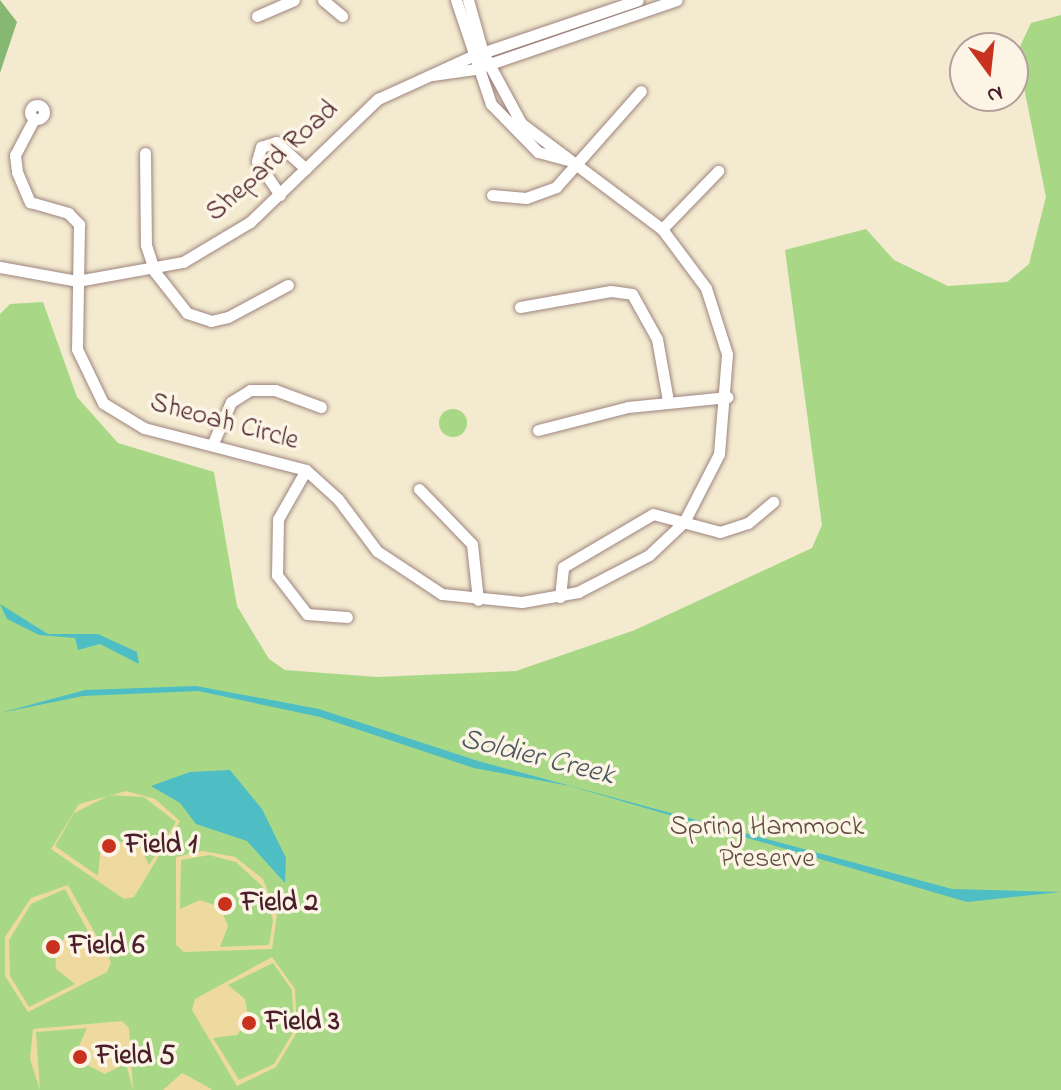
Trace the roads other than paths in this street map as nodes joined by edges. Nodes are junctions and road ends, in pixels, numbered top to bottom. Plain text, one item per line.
1 (294, 0) edge
2 (323, 0) edge
3 (456, 0) edge
4 (468, 0) edge
5 (638, 0) edge
6 (677, 0) edge
7 (257, 16) dead end
8 (342, 16) dead end
9 (470, 57) junction
10 (486, 59) junction
11 (475, 69) junction
12 (431, 75) junction
13 (641, 91) dead end
14 (34, 119) dead end
15 (145, 153) dead end
16 (579, 164) junction
17 (306, 169) junction
18 (718, 171) dead end
19 (280, 195) junction
20 (492, 195) dead end
21 (662, 229) junction
22 (0, 267) edge
23 (155, 272) junction
24 (77, 281) junction
25 (288, 285) dead end
26 (520, 307) dead end
27 (728, 397) junction
28 (668, 401) junction
29 (321, 407) dead end
30 (538, 430) dead end
31 (213, 443) junction
32 (306, 470) junction
33 (419, 489) dead end
34 (773, 502) dead end
35 (684, 522) junction
36 (560, 597) junction
37 (478, 600) junction
38 (347, 617) dead end

1 - 7 street
2 - 8 street
3 - 9 street, Sheoah Circle
4 - 10 street, Sheoah Circle
5 - 10 street, Shepard Road
6 - 10 street, Shepard Road
9 - 10 street, Shepard Road
9 - 11 street, Sheoah Circle
9 - 12 street, Shepard Road
10 - 11 street, Shepard Road
10 - 16 street, Sheoah Circle
11 - 12 street, Shepard Road
11 - 16 street, Sheoah Circle
12 - 17 street, Shepard Road
13 - 16 street
14 - 24 street, Sheoah Circle
15 - 23 street
16 - 20 street
16 - 21 street, Sheoah Circle
17 - 19 street, Shepard Road
17 - 19 street
18 - 21 street
19 - 23 street, Shepard Road
21 - 27 street, Sheoah Circle
22 - 24 street, Shepard Road
23 - 24 street, Shepard Road
23 - 25 street
24 - 31 street, Sheoah Circle
26 - 28 street
27 - 28 street
27 - 35 street, Sheoah Circle
28 - 30 street
29 - 31 street
31 - 32 street, Sheoah Circle
32 - 37 street, Sheoah Circle
32 - 38 street
33 - 37 street
34 - 35 street
35 - 36 street, Sheoah Circle
35 - 36 street
36 - 37 street, Sheoah Circle

